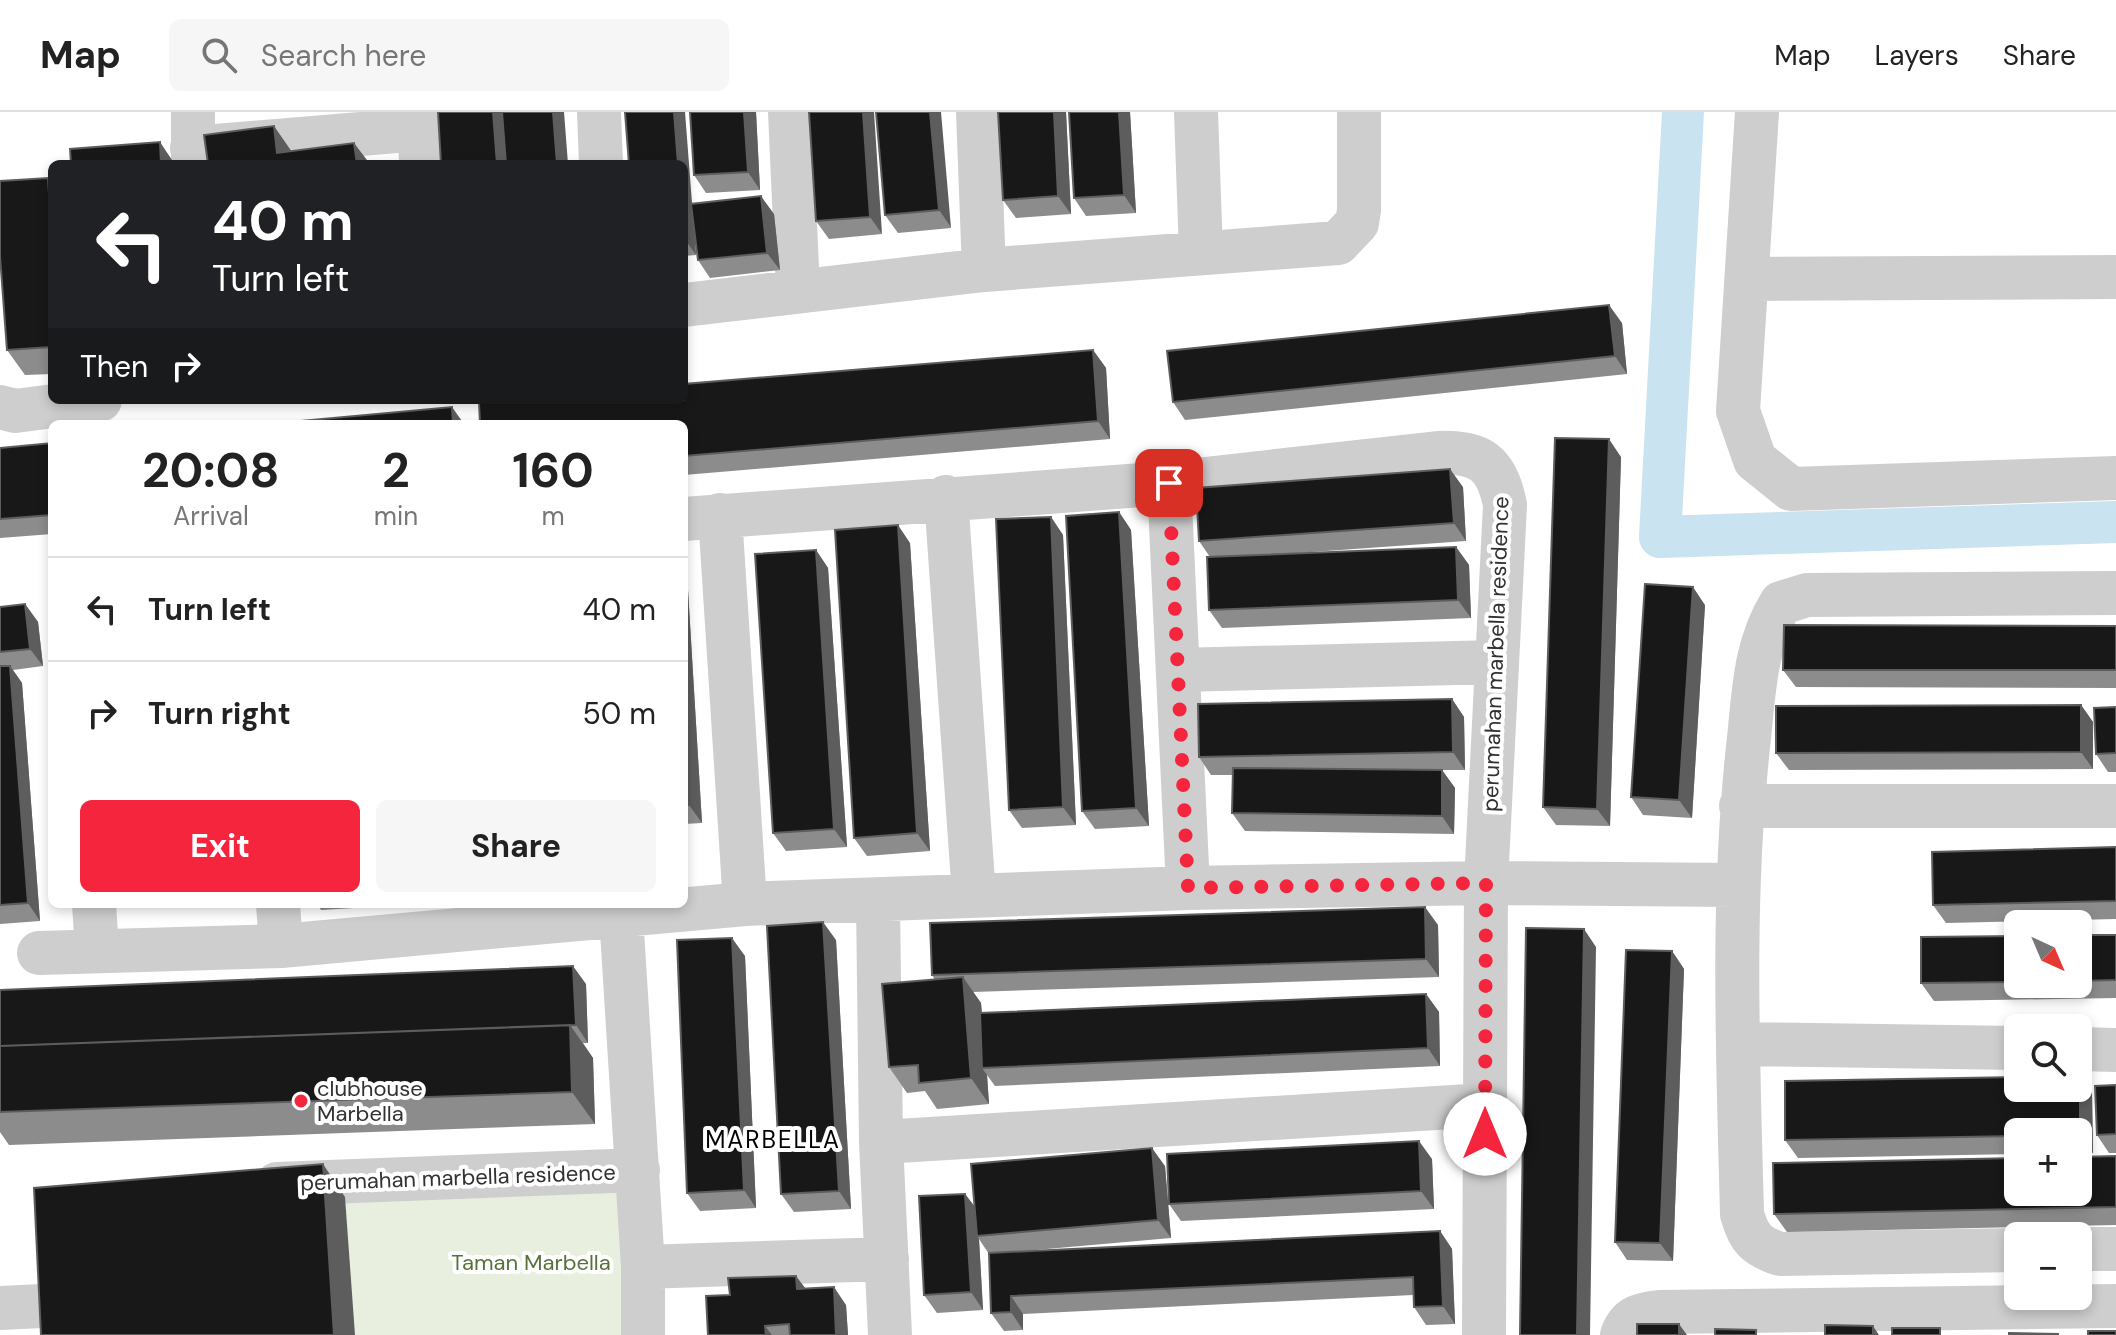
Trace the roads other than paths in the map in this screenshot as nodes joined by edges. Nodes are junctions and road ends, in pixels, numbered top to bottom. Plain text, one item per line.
1 (599, 112) edge
2 (790, 112) edge
3 (978, 112) edge
4 (1196, 112) edge
5 (1359, 112) edge
6 (1757, 112) edge
7 (420, 135) edge
8 (193, 141) edge
9 (601, 160) edge
10 (1201, 253) junction
11 (984, 270) junction
12 (2116, 277) edge
13 (1748, 279) junction
14 (798, 290) junction
15 (688, 304) edge
16 (69, 404) edge
17 (0, 407) edge
18 (2116, 478) edge
19 (1169, 483) junction
20 (946, 497) junction
21 (702, 517) edge
22 (2116, 593) edge
23 (1495, 662) junction
24 (1178, 670) junction
25 (1741, 806) junction
26 (2116, 806) edge
27 (1486, 883) junction
28 (1738, 885) junction
29 (1188, 888) junction
30 (974, 896) junction
31 (878, 900) junction
32 (745, 904) junction
33 (94, 908) edge
34 (506, 914) edge
35 (621, 915) junction
36 (280, 925) edge
37 (97, 950) junction
38 (39, 953) dead end
39 (1738, 1044) junction
40 (2004, 1048) edge
41 (2092, 1049) edge
42 (2116, 1050) edge
43 (1485, 1105) junction
44 (881, 1142) junction
45 (638, 1170) junction
46 (241, 1185) edge
47 (2092, 1249) edge
48 (2116, 1249) edge
49 (2004, 1250) edge
50 (887, 1259) junction
51 (41, 1263) edge
52 (643, 1267) junction
53 (2116, 1306) edge
54 (29, 1316) edge
55 (1987, 1322) edge
56 (1805, 1323) edge
57 (643, 1335) edge
58 (890, 1335) edge
59 (1484, 1335) edge
60 (1622, 1335) edge

1 - 9 street
2 - 14 street
3 - 11 street
4 - 10 street
5 - 10 street
6 - 13 street
7 - 8 street
10 - 11 street
11 - 14 street
12 - 13 street
13 - 18 street
14 - 15 street
16 - 17 street
19 - 20 street, perumahan marbella residence
19 - 23 street, perumahan marbella residence
19 - 24 street
20 - 21 street, perumahan marbella residence
20 - 30 street
21 - 32 street, perumahan marbella residence
22 - 25 street
23 - 24 street
23 - 27 street, perumahan marbella residence
24 - 29 street
25 - 26 street
25 - 28 street
27 - 28 street
27 - 29 street
27 - 43 street, perumahan marbella residence
28 - 39 street
29 - 30 street
30 - 31 street
31 - 32 street
31 - 44 street
32 - 35 street
33 - 37 street
34 - 35 street
34 - 36 street
35 - 45 street, perumahan marbella residence
36 - 37 street
37 - 38 street
39 - 40 street
39 - 49 street
41 - 42 street
43 - 44 street
43 - 59 street, perumahan marbella residence
44 - 50 street
45 - 46 street, perumahan marbella residence
45 - 52 street, perumahan marbella residence
47 - 48 street
50 - 52 street
50 - 58 street
51 - 54 street
52 - 57 street, perumahan marbella residence
53 - 55 street
55 - 56 street
56 - 60 street

